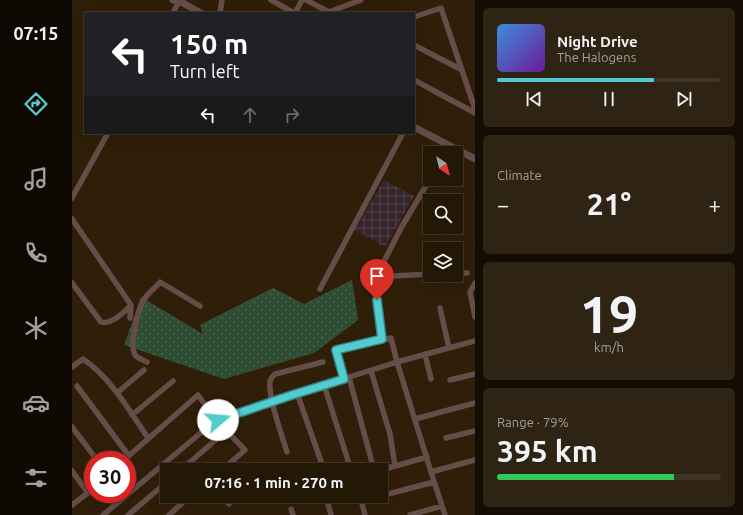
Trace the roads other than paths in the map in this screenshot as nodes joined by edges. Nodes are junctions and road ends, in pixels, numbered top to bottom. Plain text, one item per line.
1 (177, 0) edge
2 (222, 0) edge
3 (271, 0) edge
4 (302, 0) edge
5 (306, 0) edge
6 (361, 0) edge
7 (173, 12) edge
8 (200, 12) edge
9 (220, 12) edge
10 (292, 12) edge
11 (295, 12) edge
12 (415, 17) edge
13 (415, 46) edge
14 (462, 70) junction
15 (415, 81) edge
16 (475, 109) edge
17 (475, 113) edge
18 (415, 127) edge
19 (107, 134) edge
20 (402, 134) edge
21 (449, 145) joint
22 (475, 159) edge
23 (426, 186) edge
24 (72, 198) edge
25 (72, 219) edge
26 (463, 273) edge
27 (467, 273) dead end
28 (423, 274) edge
29 (376, 277) junction
30 (72, 282) edge
31 (475, 283) edge
32 (320, 290) dead end
33 (130, 306) junction
34 (200, 306) dead end
35 (440, 308) dead end
36 (120, 314) junction
37 (475, 317) edge
38 (130, 318) junction
39 (135, 323) junction
40 (382, 339) junction
41 (475, 341) edge
42 (449, 348) junction
43 (426, 354) junction
44 (147, 362) dead end
45 (323, 362) dead end
46 (397, 362) junction
47 (72, 367) edge
48 (144, 370) dead end
49 (371, 371) junction
50 (475, 374) edge
51 (347, 378) junction
52 (431, 379) dead end
53 (450, 380) dead end
54 (173, 381) dead end
55 (324, 385) junction
56 (77, 386) dead end
57 (117, 393) junction
58 (297, 393) junction
59 (272, 402) junction
60 (475, 403) edge
61 (132, 415) junction
62 (415, 419) junction
63 (217, 420) junction
64 (72, 427) edge
65 (227, 430) junction
66 (475, 431) edge
67 (148, 438) junction
68 (446, 438) dead end
69 (90, 451) edge
70 (121, 451) edge
71 (134, 451) edge
72 (287, 452) dead end
73 (427, 457) junction
74 (475, 460) edge
75 (189, 463) edge
76 (230, 463) edge
77 (322, 463) edge
78 (348, 463) edge
79 (372, 463) edge
80 (395, 466) junction
81 (388, 468) edge
82 (72, 471) edge
83 (430, 472) junction
84 (434, 482) junction
85 (84, 484) edge
86 (160, 488) edge
87 (388, 493) edge
88 (84, 496) edge
89 (182, 503) edge
90 (328, 503) edge
91 (361, 503) edge
92 (72, 505) edge
93 (442, 506) junction
94 (103, 515) edge
95 (128, 515) edge
96 (169, 515) edge
97 (331, 515) edge
98 (365, 515) edge
99 (410, 515) edge
100 (445, 515) edge

1 - 7 street
1 - 8 street
2 - 9 street
3 - 10 street
4 - 11 street
5 - 6 street
12 - 14 street
13 - 14 street
14 - 16 street
15 - 17 street
18 - 21 street
19 - 24 street
20 - 32 street
21 - 22 street
23 - 29 street
25 - 33 street
26 - 27 street
28 - 29 street
29 - 40 street
30 - 36 street
31 - 37 street
33 - 36 street
33 - 38 street
34 - 39 street
35 - 42 street
36 - 38 street
38 - 39 street
39 - 44 street
40 - 46 street
40 - 51 street
41 - 42 street
42 - 43 street
43 - 46 street
43 - 52 street
45 - 59 street
46 - 49 street
46 - 62 street
47 - 57 street
48 - 57 street
49 - 51 street
49 - 80 street
50 - 53 street
51 - 55 street
51 - 79 street
54 - 61 street
55 - 58 street
55 - 78 street
56 - 70 street
57 - 61 street
58 - 59 street
58 - 77 street
59 - 63 street
59 - 72 street
60 - 62 street
61 - 67 street
62 - 73 street
63 - 65 street
63 - 67 street
63 - 94 street
64 - 69 street
65 - 75 street
65 - 76 street
66 - 68 street
67 - 71 street
73 - 80 street
73 - 83 street
74 - 83 street
80 - 81 street
82 - 85 street
83 - 84 street
84 - 87 street
84 - 93 street
86 - 95 street
88 - 92 street
89 - 96 street
90 - 97 street
91 - 98 street
93 - 99 street
93 - 100 street

